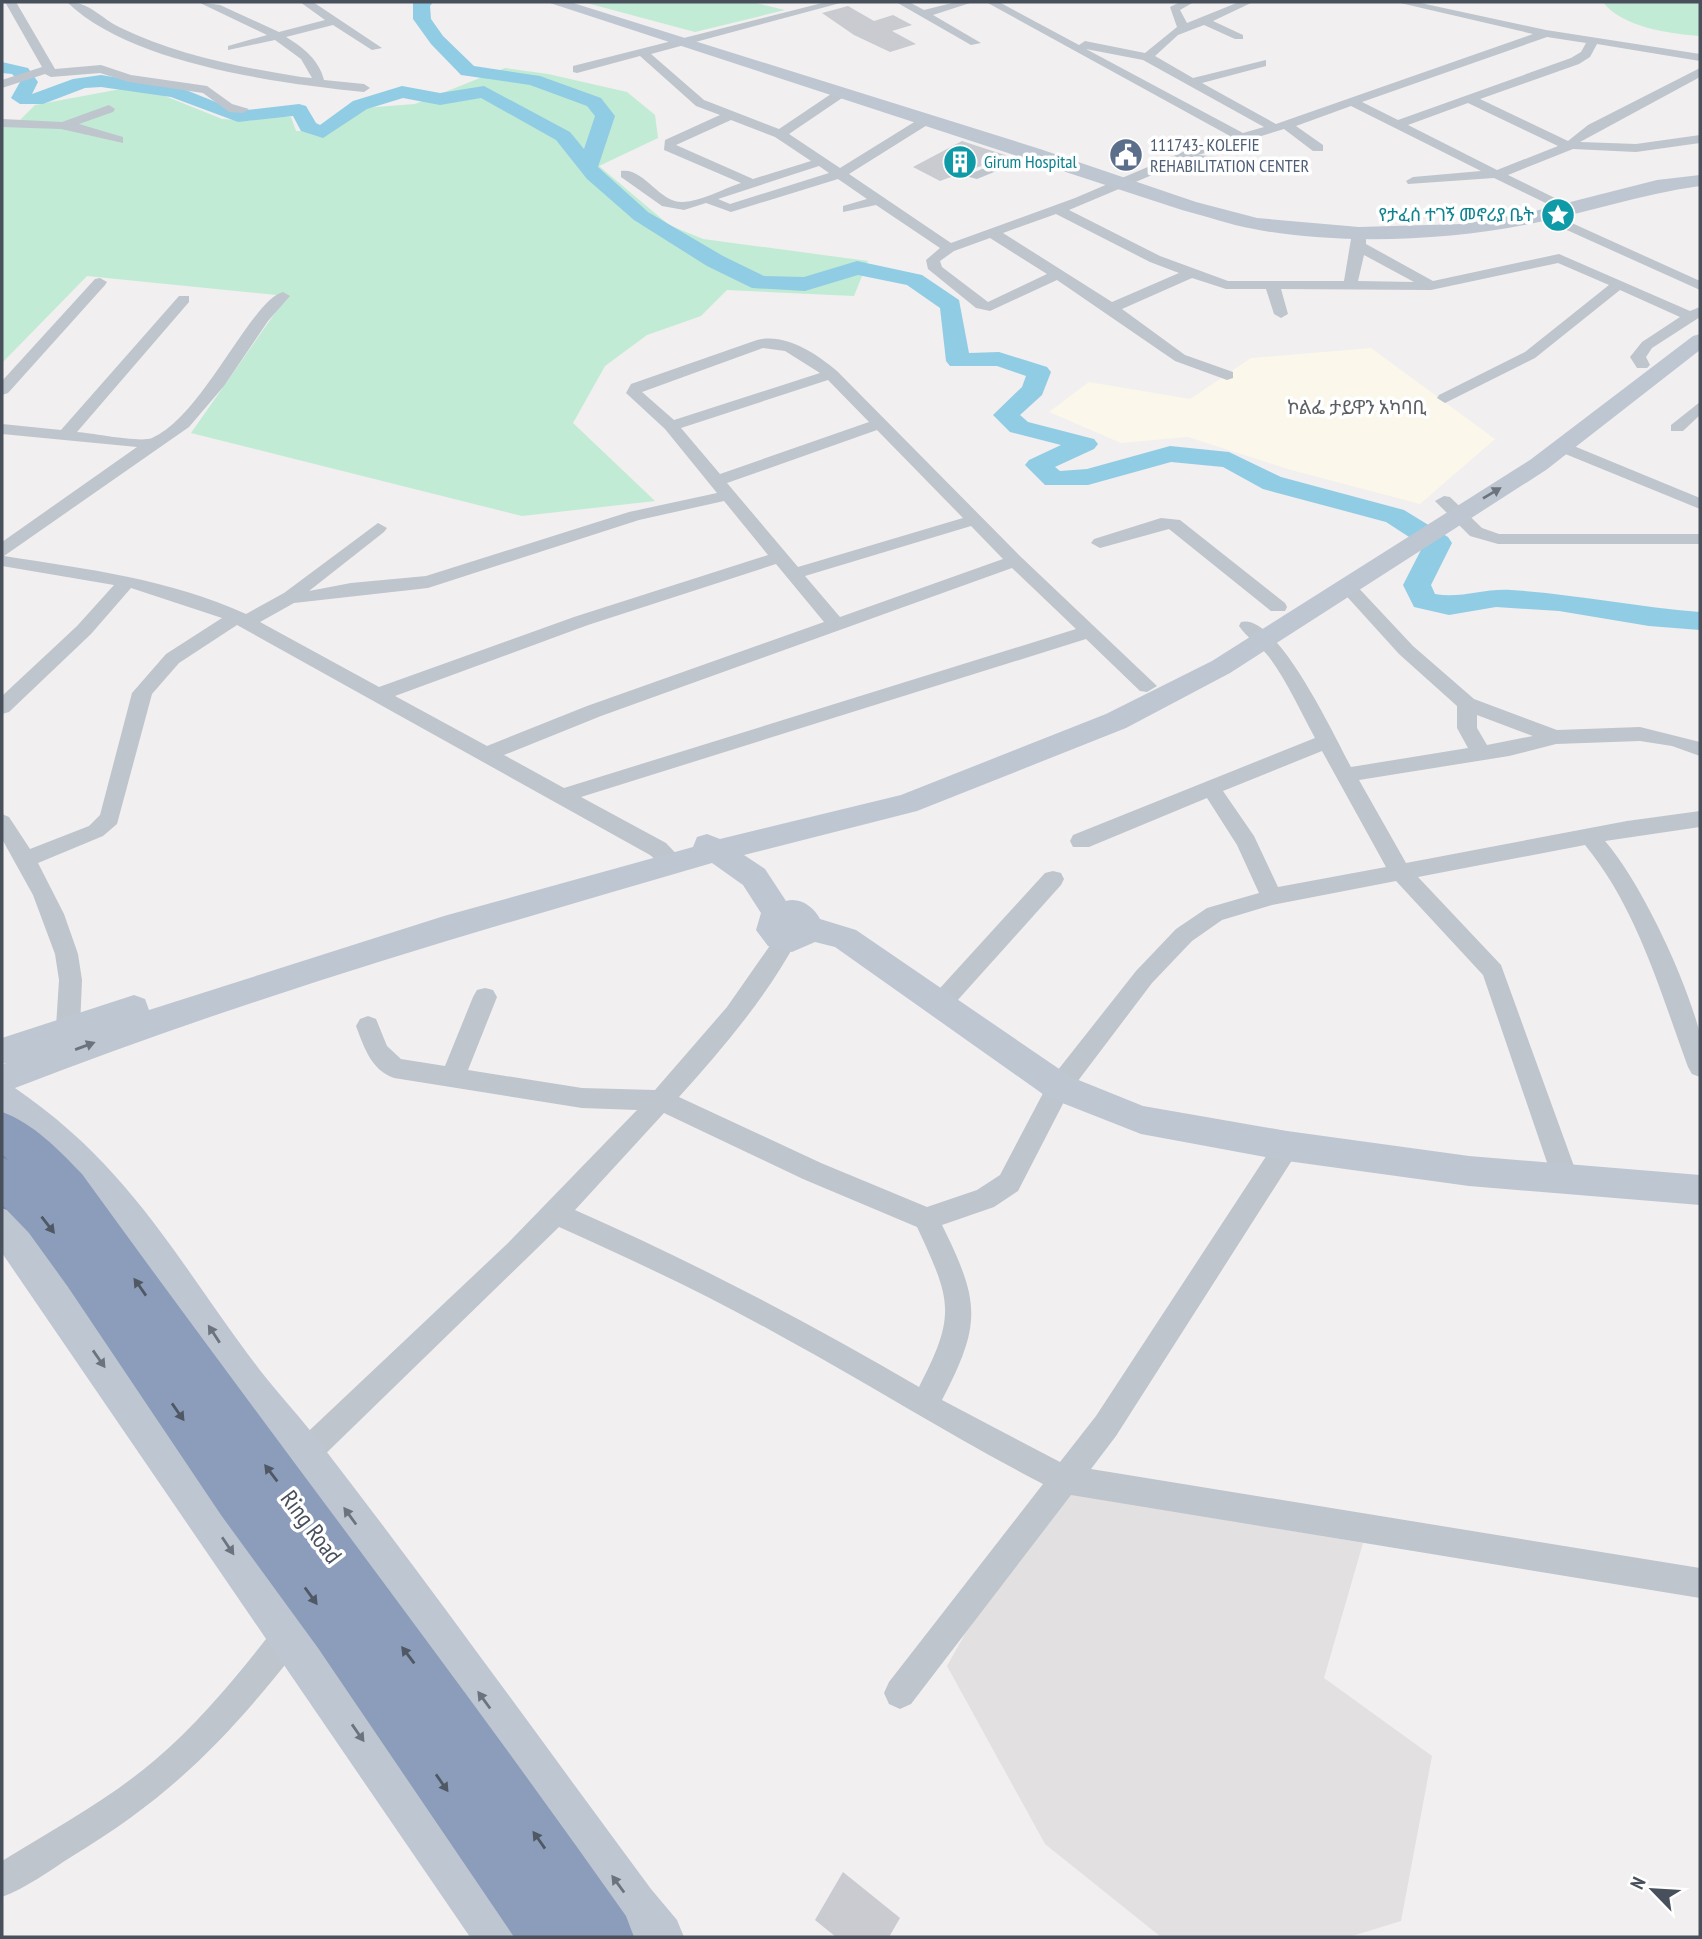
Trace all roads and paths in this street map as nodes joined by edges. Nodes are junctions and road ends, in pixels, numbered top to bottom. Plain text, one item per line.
1 (11, 2) edge
2 (73, 2) edge
3 (203, 2) edge
4 (306, 2) edge
5 (555, 2) edge
6 (838, 2) edge
7 (901, 2) edge
8 (968, 2) edge
9 (991, 2) edge
10 (1189, 2) edge
11 (1248, 2) edge
12 (1401, 2) edge
13 (783, 4) dead end
14 (799, 12) junction
15 (923, 14) junction
16 (1203, 20) junction
17 (334, 21) junction
18 (1184, 29) junction
19 (1546, 33) junction
20 (277, 37) junction
21 (1239, 37) dead end
22 (1593, 41) junction
23 (680, 42) junction
24 (1068, 42) junction
25 (975, 43) dead end
26 (232, 48) dead end
27 (376, 48) dead end
28 (642, 52) junction
29 (1147, 57) junction
30 (1700, 57) edge
31 (1262, 64) dead end
32 (577, 69) dead end
33 (40, 71) junction
34 (1700, 72) edge
35 (319, 82) junction
36 (1190, 82) junction
37 (2, 84) edge
38 (364, 88) dead end
39 (841, 93) junction
40 (1469, 99) junction
41 (1352, 102) junction
42 (109, 109) dead end
43 (243, 109) dead end
44 (731, 115) junction
45 (928, 119) junction
46 (2, 123) edge
47 (67, 124) junction
48 (1399, 124) junction
49 (1280, 126) junction
50 (780, 134) junction
51 (1239, 136) junction
52 (1700, 139) edge
53 (118, 140) dead end
54 (1570, 146) junction
55 (1318, 148) dead end
56 (1034, 153) junction
57 (1182, 158) junction
58 (820, 162) junction
59 (1275, 166) dead end
60 (626, 174) dead end
61 (840, 174) junction
62 (1498, 174) junction
63 (972, 176) dead end
64 (1413, 181) dead end
65 (1700, 181) edge
66 (751, 183) junction
67 (1120, 183) junction
68 (708, 199) junction
69 (877, 200) junction
70 (1563, 208) junction
71 (848, 209) dead end
72 (1057, 209) junction
73 (1543, 214) junction
74 (994, 234) junction
75 (1360, 240) junction
76 (949, 248) junction
77 (1059, 274) junction
78 (1188, 274) junction
79 (100, 282) dead end
80 (1351, 285) junction
81 (1618, 285) junction
82 (1431, 286) junction
83 (1700, 286) edge
84 (1273, 287) junction
85 (283, 296) dead end
86 (184, 299) dead end
87 (1111, 308) junction
88 (1281, 314) dead end
89 (1697, 317) edge
90 (1700, 340) edge
91 (831, 374) junction
92 (1227, 375) dead end
93 (2, 390) edge
94 (1445, 398) dead end
95 (1700, 407) edge
96 (881, 423) junction
97 (671, 426) junction
98 (1677, 428) dead end
99 (2, 429) edge
100 (64, 437) junction
101 (152, 444) junction
102 (1564, 447) junction
103 (722, 488) junction
104 (1700, 504) edge
105 (1452, 507) junction
106 (977, 519) junction
107 (378, 528) dead end
108 (1700, 539) edge
109 (1398, 542) junction
110 (1100, 543) dead end
111 (2, 551) edge
112 (779, 557) junction
113 (2, 561) edge
114 (1015, 561) junction
115 (793, 574) junction
116 (127, 581) junction
117 (1347, 586) junction
118 (290, 597) junction
119 (1278, 607) junction
120 (241, 619) junction
121 (836, 626) junction
122 (1090, 631) junction
123 (1256, 632) junction
124 (1147, 686) junction
125 (380, 694) junction
126 (1468, 704) junction
127 (2, 707) edge
128 (1556, 737) junction
129 (1326, 741) junction
130 (1700, 749) edge
131 (1481, 752) junction
132 (484, 755) junction
133 (1344, 775) junction
134 (1213, 790) junction
135 (559, 797) junction
136 (1700, 819) edge
137 (2, 822) edge
138 (1590, 837) junction
139 (1080, 841) dead end
140 (707, 845) junction
141 (667, 857) junction
142 (26, 859) junction
143 (1400, 872) junction
144 (1054, 879) dead end
145 (1272, 897) junction
146 (791, 927) junction
147 (485, 998) dead end
148 (939, 1005) junction
149 (130, 1019) junction
150 (368, 1026) dead end
151 (2, 1027) edge
152 (58, 1031) junction
153 (1700, 1066) edge
154 (6, 1072) edge
155 (453, 1077) junction
156 (1059, 1087) junction
157 (661, 1100) junction
158 (2, 1130) edge
159 (1287, 1146) junction
160 (2, 1176) edge
161 (1566, 1180) junction
162 (1700, 1190) edge
163 (558, 1214) junction
164 (926, 1219) junction
165 (2, 1224) edge
166 (926, 1403) junction
167 (304, 1454) junction
168 (1063, 1479) junction
169 (1700, 1584) edge
170 (289, 1636) junction
171 (901, 1693) dead end
172 (2, 1880) edge
173 (498, 1937) edge
174 (548, 1937) edge
175 (605, 1937) edge
176 (660, 1937) edge

1 - 33 street
2 - 35 street
3 - 20 street
4 - 17 street
5 - 23 main road
6 - 14 street
7 - 15 street
8 - 15 street
9 - 24 street
10 - 18 street
11 - 16 street
12 - 19 street
13 - 14 street
14 - 23 street
15 - 25 street
16 - 18 street
16 - 21 street
17 - 20 street
17 - 27 street
18 - 29 street
19 - 22 street
19 - 41 street
20 - 26 street
20 - 35 street
22 - 30 street
22 - 40 street
23 - 28 street
23 - 39 main road
24 - 29 street
24 - 51 street
28 - 32 street
28 - 44 street
29 - 36 street
31 - 36 street
33 - 37 street
33 - 43 street
34 - 54 street
35 - 38 street
36 - 49 street
39 - 45 main road
39 - 50 street
40 - 48 street
40 - 54 street
41 - 48 street
41 - 49 street
42 - 47 street
44 - 50 street
44 - 66 street
45 - 56 main road
45 - 61 street
46 - 47 street
47 - 53 street
48 - 62 street
49 - 51 street
49 - 55 street
50 - 58 street
51 - 57 street
52 - 54 street
54 - 62 street
56 - 63 street
56 - 67 main road
57 - 59 street
57 - 67 street
58 - 61 street
58 - 66 street
60 - 68 street
61 - 68 street
61 - 69 street
62 - 64 street
62 - 70 street
65 - 70 main road
66 - 68 street
67 - 72 street
67 - 75 main road
69 - 71 street
69 - 76 street
70 - 73 main road
72 - 74 street
72 - 78 street
73 - 75 main road
73 - 83 street
74 - 76 street
74 - 77 street
75 - 80 street
75 - 82 street
76 - 77 street
77 - 87 street
78 - 84 street
78 - 87 street
79 - 93 street
80 - 82 street
80 - 84 street
81 - 82 street
81 - 89 street
81 - 94 street
84 - 88 street
85 - 101 street
86 - 100 street
87 - 92 street
89 - 105 main road
90 - 102 main road
91 - 96 street
91 - 97 street
91 - 97 street
95 - 98 street
96 - 103 street
96 - 106 street
97 - 103 street
99 - 100 street
100 - 101 street
101 - 111 street
102 - 104 street
105 -> 102 main road
103 - 112 street
103 - 118 street
105 - 108 street
105 - 109 main road
106 - 114 street
106 - 115 street
107 - 118 street
109 - 117 main road
109 - 119 main road
110 - 119 street
112 - 115 street
112 - 125 street
113 - 116 street
114 - 121 street
114 - 122 street
115 - 121 street
116 - 120 street
116 - 127 street
117 - 123 main road
117 - 126 street
118 - 120 street
119 - 123 main road
120 - 125 street
120 - 142 street
121 - 132 street
122 - 124 street
122 - 135 street
123 - 124 main road
123 - 129 street
123 - 140 main road
124 - 140 main road
125 - 132 street
126 - 128 street
126 - 131 street
128 - 130 street
128 - 131 street
129 - 133 street
129 - 134 street
131 - 133 street
132 - 135 street
133 - 143 street
134 - 139 street
134 - 145 street
135 - 141 street
136 - 138 street
137 - 142 street
138 - 143 street
138 - 153 street
140 - 141 main road
140 - 146 main road
141 - 149 main road
142 - 152 street
143 - 145 street
143 - 161 street
144 - 148 street
145 - 156 street
146 - 148 main road
146 - 157 street
147 - 155 street
148 - 156 main road
149 - 152 main road
154 -> 149 main road
150 - 155 street
151 - 152 main road
152 - 154 main road
167 -> 154 main road
155 - 157 street
156 - 159 main road
156 - 164 street
157 - 163 street
157 - 164 street
175 -> 158 highway, Ring Road
159 - 161 main road
159 - 168 street
160 -> 174 highway, Ring Road
161 - 162 main road
163 - 166 street
163 - 167 street
164 - 166 street
165 -> 170 main road
166 - 168 street
176 -> 167 main road
168 - 169 street
168 - 171 street
170 - 172 street
170 -> 173 main road

